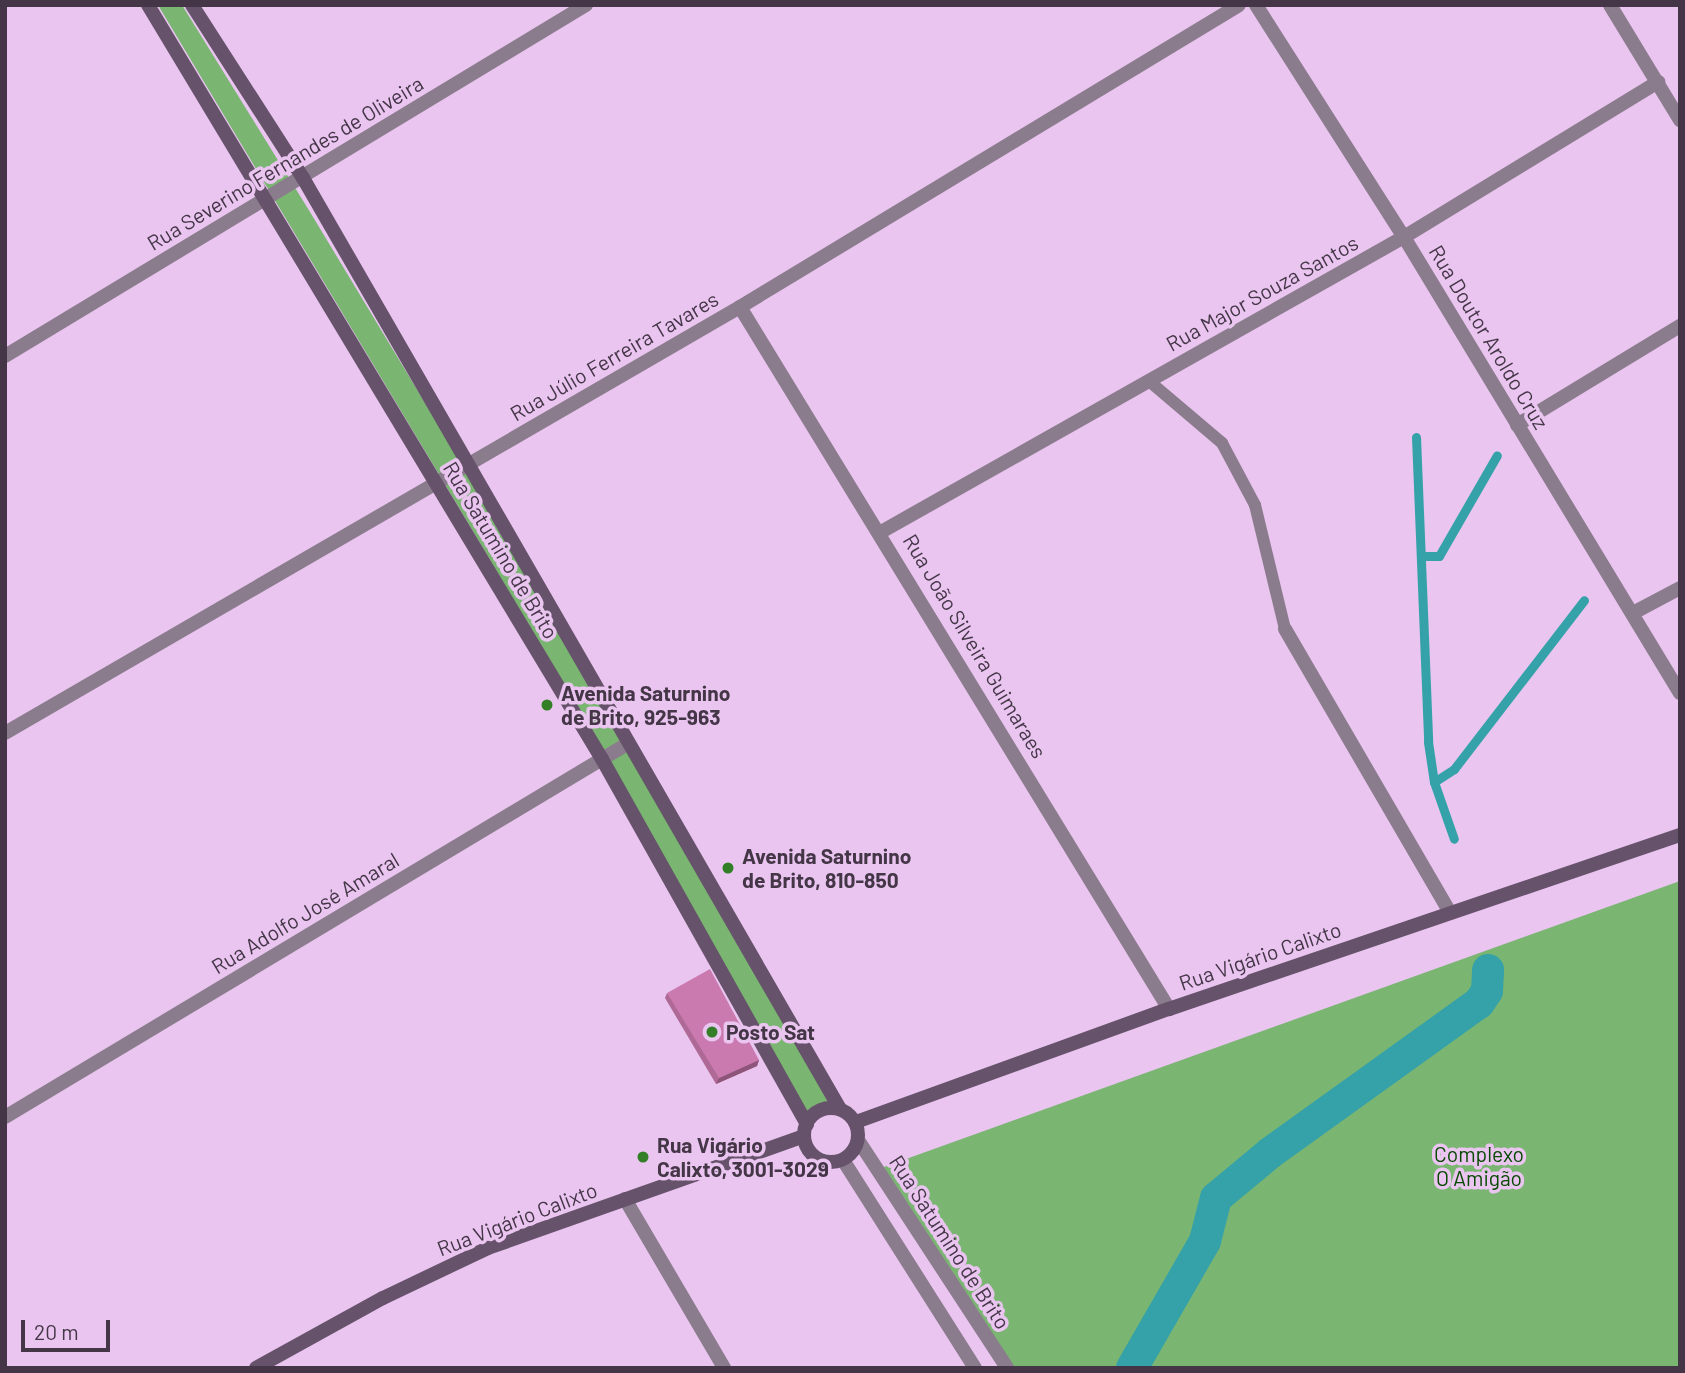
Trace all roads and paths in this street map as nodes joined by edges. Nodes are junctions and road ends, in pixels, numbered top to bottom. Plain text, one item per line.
1 (148, 5) edge
2 (192, 5) edge
3 (586, 5) edge
4 (1239, 5) edge
5 (1256, 5) edge
6 (1610, 5) edge
7 (1658, 82) junction
8 (1680, 120) edge
9 (303, 177) junction
10 (262, 200) junction
11 (1404, 237) junction
12 (740, 307) junction
13 (1680, 326) edge
14 (5, 356) edge
15 (1149, 381) junction
16 (1517, 425) junction
17 (469, 464) junction
18 (437, 483) junction
19 (881, 532) junction
20 (1680, 588) edge
21 (1633, 612) junction
22 (1285, 629) joint
23 (1680, 693) edge
24 (5, 733) edge
25 (626, 744) junction
26 (602, 760) junction
27 (1680, 835) edge
28 (1450, 913) junction
29 (1169, 1009) junction
30 (838, 1107) junction
31 (5, 1117) edge
32 (856, 1122) junction
33 (806, 1130) junction
34 (858, 1140) junction
35 (843, 1160) junction
36 (625, 1199) junction
37 (997, 1352) junction
38 (972, 1367) edge
39 (256, 1368) edge
40 (724, 1368) edge
41 (1007, 1368) edge

1 - 10 main road, Rua Satumino de Brito
2 - 9 main road, Rua Satumino de Brito
3 - 9 street, Rua Severino Fernandes de Oliveira
4 - 12 street, Rua Júlio Ferreira Tavares
5 - 11 street, Rua Doutor Aroldo Cruz
6 - 7 street
7 - 8 street
7 - 11 street, Rua Major Souza Santos
9 - 10 street, Rua Severino Fernandes de Oliveira
9 - 17 main road, Rua Satumino de Brito
10 - 14 street, Rua Severino Fernandes de Oliveira
10 - 18 main road, Rua Satumino de Brito
11 - 15 street, Rua Major Souza Santos
11 - 16 street, Rua Doutor Aroldo Cruz
12 - 17 street, Rua Júlio Ferreira Tavares
12 - 19 street, Rua João Silveira Guimaraes
13 - 16 street
15 - 19 street, Rua Major Souza Santos
15 - 22 lane
16 - 21 street, Rua Doutor Aroldo Cruz
17 - 18 street, Rua Júlio Ferreira Tavares
17 - 25 main road, Rua Satumino de Brito
18 - 24 street, Rua Júlio Ferreira Tavares
18 - 26 main road, Rua Satumino de Brito
19 - 29 street, Rua João Silveira Guimaraes
20 - 21 street
21 - 23 street, Rua Doutor Aroldo Cruz
22 - 28 street
25 - 26 street, Rua Adolfo José Amaral
25 - 30 main road, Rua Satumino de Brito
26 - 31 street, Rua Adolfo José Amaral
26 - 33 main road, Rua Satumino de Brito
27 - 28 main road, Rua Vigário Calixto
28 - 29 main road, Rua Vigário Calixto
29 - 32 main road, Rua Vigário Calixto
30 - 32 main road
30 - 33 main road
32 - 34 main road
33 - 35 main road
33 - 36 main road, Rua Vigário Calixto
34 - 35 main road
34 - 37 street, Rua Satumino de Brito
35 - 38 street
36 - 39 main road, Rua Vigário Calixto
36 - 40 street
37 - 38 street
37 - 41 street, Rua Satumino de Brito

